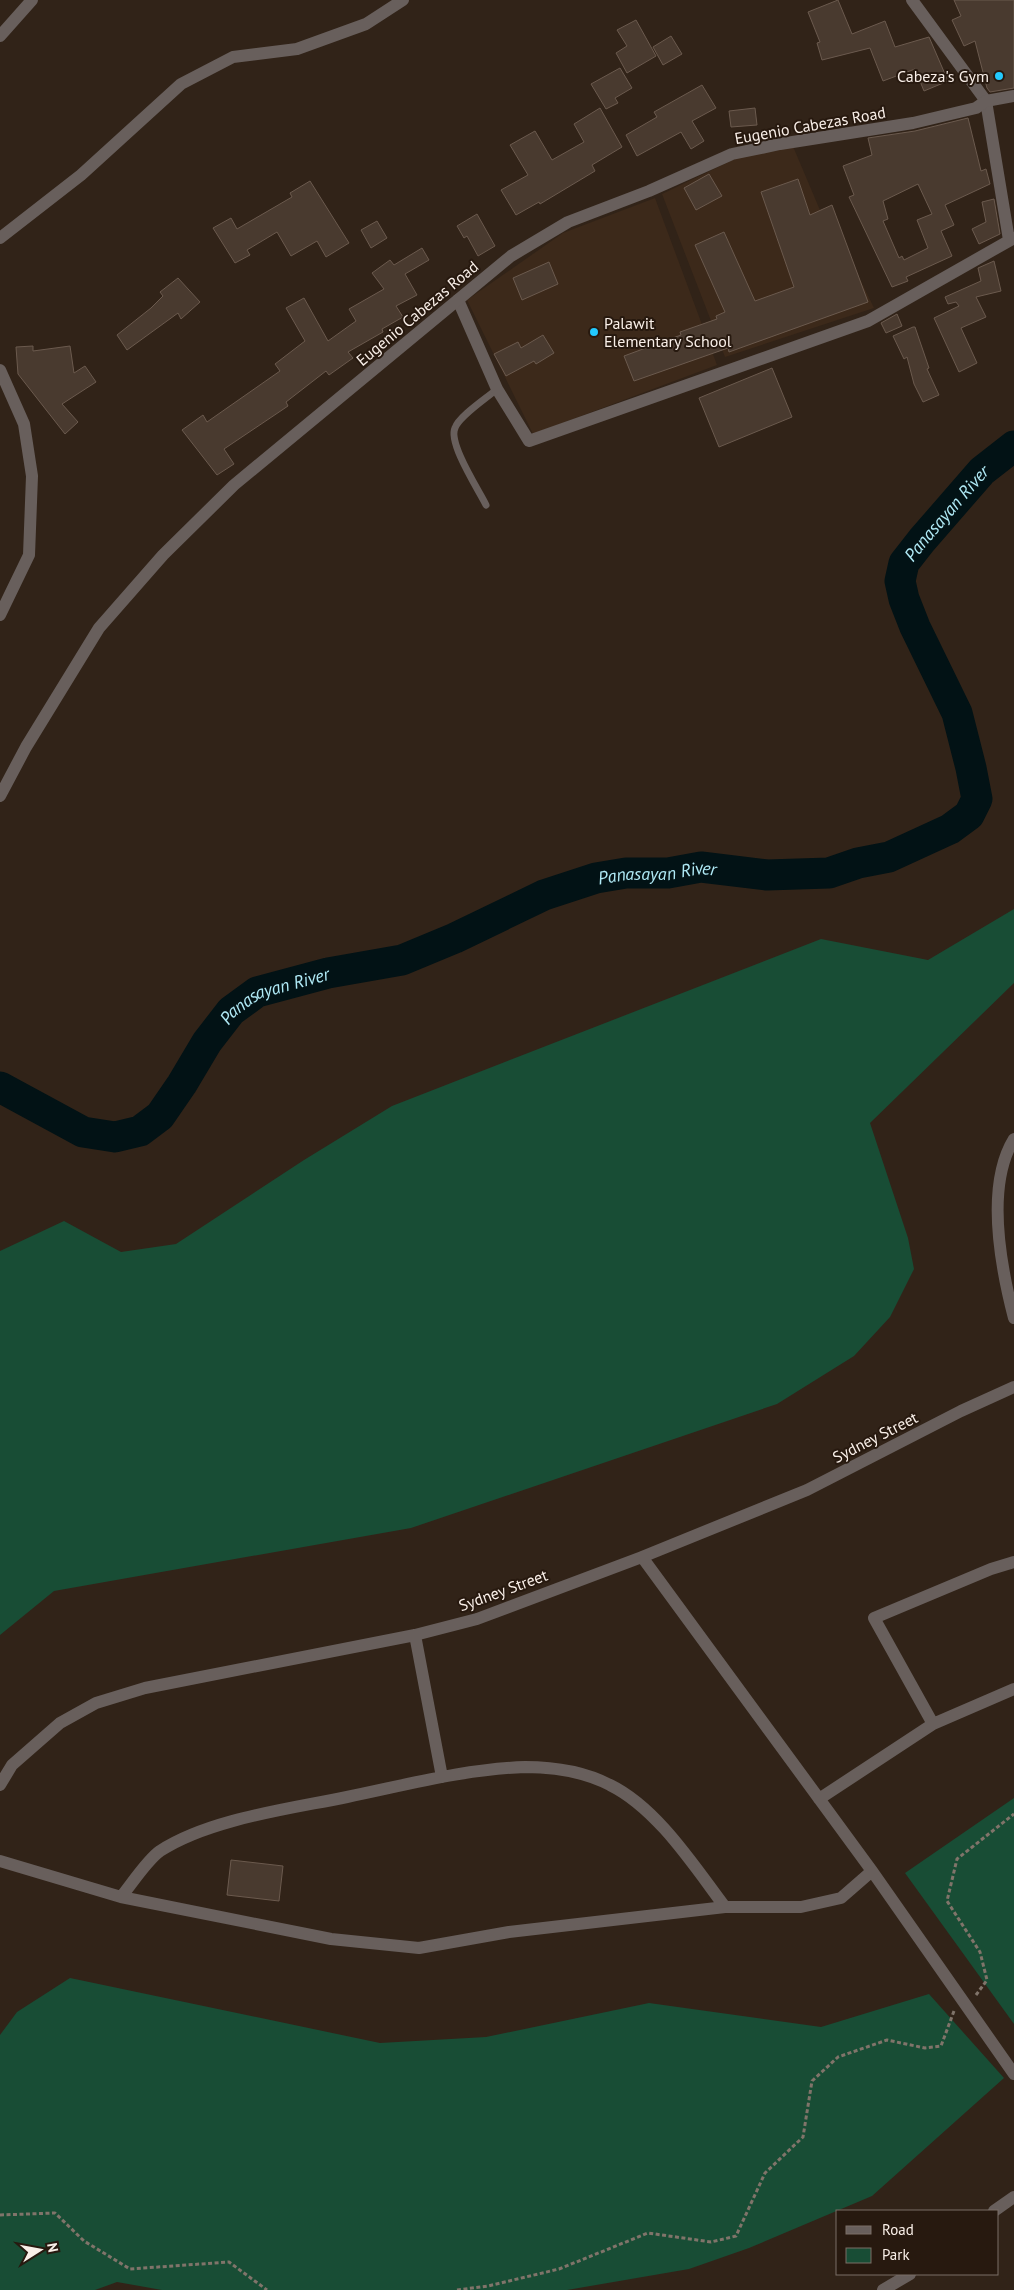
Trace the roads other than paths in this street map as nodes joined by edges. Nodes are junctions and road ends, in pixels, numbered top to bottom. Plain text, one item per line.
1 (32, 0) edge
2 (403, 0) edge
3 (912, 0) edge
4 (0, 36) edge
5 (1014, 96) edge
6 (986, 101) junction
7 (0, 238) edge
8 (1011, 239) edge
9 (458, 300) junction
10 (0, 370) edge
11 (497, 389) junction
12 (486, 505) dead end
13 (0, 615) edge
14 (0, 796) edge
15 (1014, 1139) edge
16 (1014, 1318) edge
17 (1014, 1387) edge
18 (642, 1557) junction
19 (1014, 1562) edge
20 (414, 1635) junction
21 (1014, 1689) edge
22 (933, 1724) junction
23 (442, 1777) junction
24 (0, 1785) edge
25 (819, 1799) junction
26 (0, 1861) edge
27 (872, 1871) junction
28 (121, 1898) junction
29 (725, 1907) junction
30 (1014, 2074) edge
31 (1014, 2197) edge
32 (995, 2210) edge
33 (908, 2275) edge
34 (883, 2290) edge

1 - 4 street
2 - 7 street
3 - 6 street
5 - 6 street, Eugenio Cabezas Road
6 - 8 street
6 - 9 street, Eugenio Cabezas Road
8 - 11 street
9 - 11 street
9 - 14 street, Eugenio Cabezas Road
10 - 13 street
11 - 12 lane
15 - 16 street
17 - 18 street, Sydney Street
18 - 20 street, Sydney Street
18 - 25 street
19 - 22 street
20 - 23 street
20 - 24 street, Sydney Street
21 - 22 street
22 - 25 street
23 - 28 street
23 - 29 street
25 - 27 street
26 - 28 street
27 - 29 street
27 - 30 street
28 - 29 street
31 - 32 street
33 - 34 street

